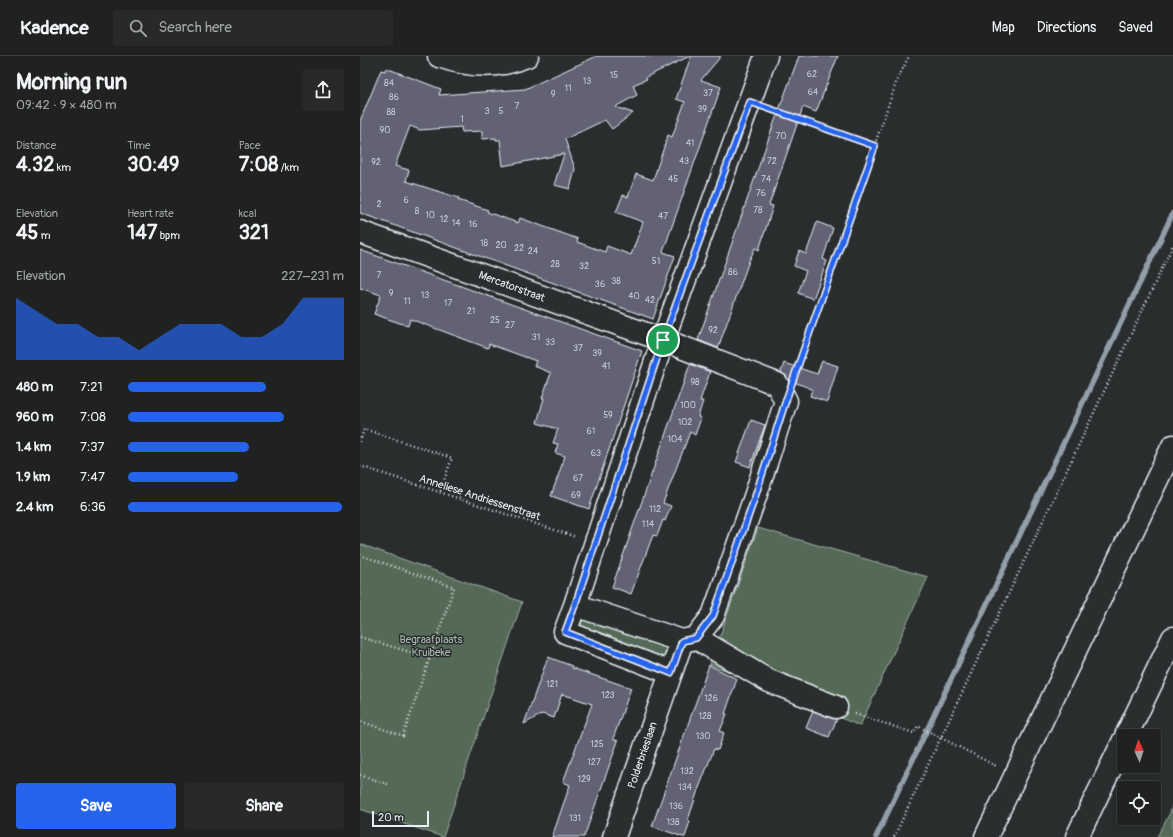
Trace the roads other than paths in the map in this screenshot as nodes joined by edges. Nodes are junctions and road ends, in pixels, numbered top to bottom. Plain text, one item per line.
1 (439, 56) edge
2 (528, 56) edge
3 (766, 56) edge
4 (360, 232) edge
5 (663, 340) junction
6 (786, 400) joint
7 (1173, 446) edge
8 (575, 605) junction
9 (1173, 638) edge
10 (689, 639) junction
11 (671, 673) junction
12 (836, 708) road end
13 (1129, 729) edge
14 (1117, 754) edge
15 (614, 837) edge
16 (986, 837) edge
17 (1077, 837) edge

1 - 2 street
3 - 5 street
4 - 5 street, Mercatorstraat
5 - 6 street, Mercatorstraat
5 - 8 street
6 - 10 street, Polderbrieslaan
7 - 16 street
8 - 10 street
8 - 11 street
9 - 13 street
10 - 11 street, Polderbrieslaan
10 - 12 street
11 - 15 street, Polderbrieslaan
14 - 17 street

